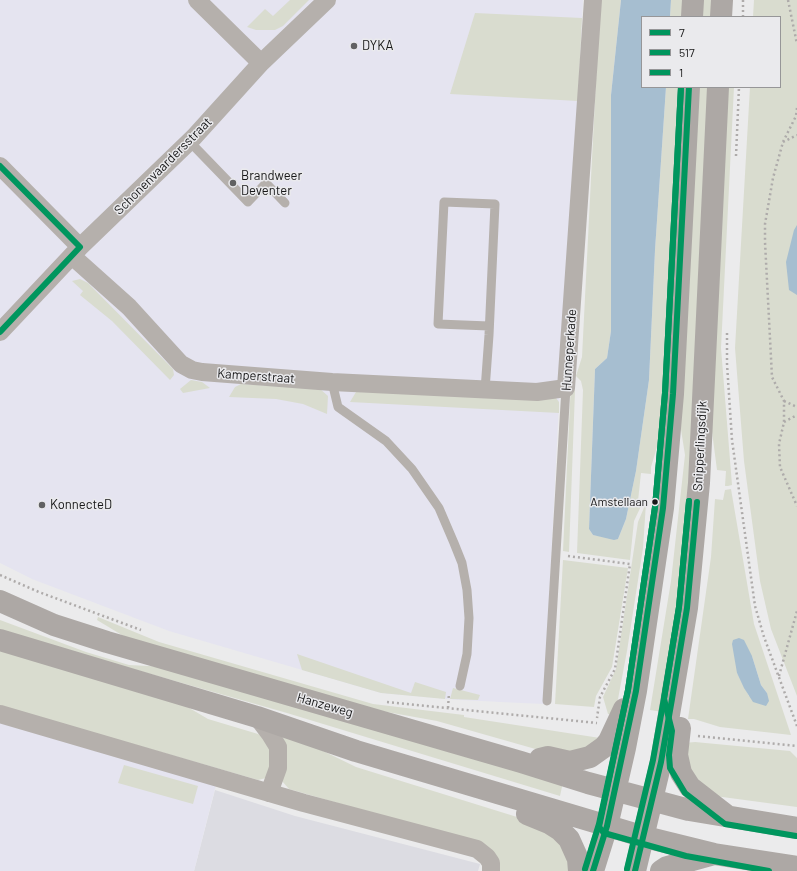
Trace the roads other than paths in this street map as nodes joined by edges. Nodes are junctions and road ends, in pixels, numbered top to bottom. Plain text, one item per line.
1 (197, 0) edge
2 (326, 0) edge
3 (593, 0) edge
4 (693, 0) edge
5 (722, 0) edge
6 (692, 16) edge
7 (721, 16) edge
8 (261, 64) junction
9 (688, 88) edge
10 (718, 88) edge
11 (189, 141) junction
12 (0, 166) edge
13 (285, 204) dead end
14 (76, 252) junction
15 (489, 326) junction
16 (0, 332) edge
17 (332, 382) junction
18 (566, 388) junction
19 (485, 390) junction
20 (0, 601) edge
21 (0, 640) edge
22 (460, 686) dead end
23 (636, 691) junction
24 (672, 699) junction
25 (546, 701) dead end
26 (0, 714) edge
27 (257, 717) junction
28 (522, 762) junction
29 (615, 791) junction
30 (269, 793) junction
31 (509, 796) junction
32 (653, 800) junction
33 (729, 817) junction
34 (607, 826) junction
35 (795, 828) edge
36 (645, 837) junction
37 (714, 854) junction
38 (793, 867) edge
39 (491, 871) edge
40 (579, 871) edge
41 (593, 871) edge
42 (635, 871) edge
43 (661, 871) edge

1 - 8 street
2 - 8 street, Schonenvaardersstraat
3 - 18 street, Hunneperkade
4 - 6 main road
5 - 7 main road
8 - 11 street, Schonenvaardersstraat
9 - 23 main road
10 - 24 main road, Snipperlingsdijk
11 - 13 lane
11 - 14 street, Schonenvaardersstraat
12 - 14 street, Kamperstraat
14 - 16 street, Schonenvaardersstraat
14 - 17 street, Kamperstraat
15 - 15 lane
15 - 19 lane
17 - 19 street, Kamperstraat
17 - 22 lane
18 - 19 street, Kamperstraat
18 - 25 lane, Hunneperkade
20 - 28 main road, Hanzeweg
21 - 27 main road
23 - 28 main road
23 - 29 main road
24 - 32 main road, Snipperlingsdijk
24 - 33 main road
26 - 30 street
27 - 30 street
27 - 31 main road
28 - 29 main road, Hanzeweg
29 - 32 main road, Hanzeweg
29 - 34 main road
30 - 39 street
31 - 34 main road
31 - 40 main road
32 - 33 main road
32 - 36 main road, Snipperlingsdijk
33 - 35 main road
34 - 36 main road
34 - 41 main road
36 - 37 main road
36 - 42 main road, Snipperlingsdijk
37 - 38 main road
37 - 43 main road

